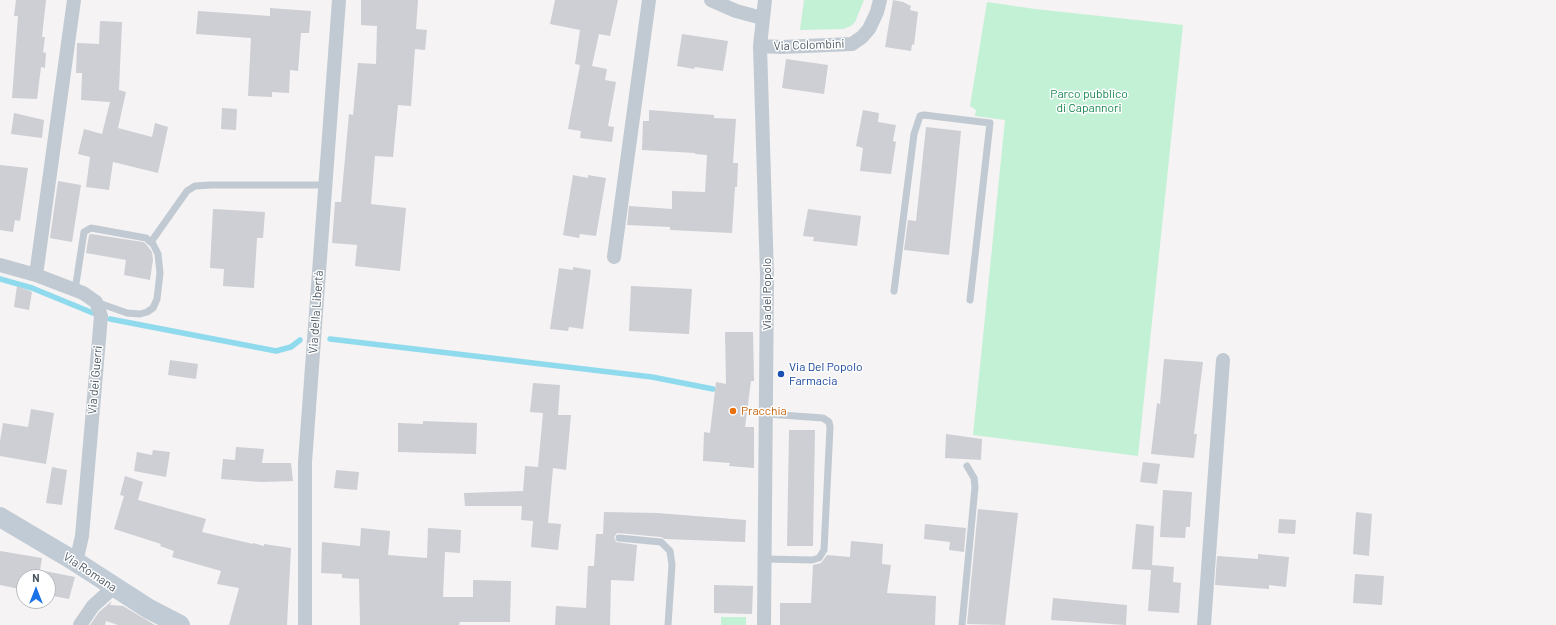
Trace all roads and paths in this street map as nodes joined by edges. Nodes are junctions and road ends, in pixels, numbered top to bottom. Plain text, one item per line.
1 (74, 0) edge
2 (339, 0) edge
3 (649, 0) edge
4 (711, 0) edge
5 (765, 0) edge
6 (880, 0) edge
7 (762, 18) junction
8 (760, 46) junction
9 (325, 185) junction
10 (151, 242) junction
11 (614, 257) dead end
12 (0, 265) edge
13 (36, 275) junction
14 (75, 290) junction
15 (894, 291) dead end
16 (970, 300) dead end
17 (96, 302) junction
18 (1223, 360) dead end
19 (767, 414) junction
20 (967, 466) dead end
21 (0, 517) edge
22 (619, 538) dead end
23 (765, 559) junction
24 (76, 562) junction
25 (114, 587) junction
26 (80, 625) edge
27 (180, 625) edge
28 (305, 625) edge
29 (668, 625) edge
30 (764, 625) edge
31 (962, 625) edge
32 (1204, 625) edge

1 - 13 street
2 - 9 street, Via della Libertà
3 - 11 street
4 - 7 street
5 - 7 street, Via del Popolo
6 - 8 street, Via Colombini
7 - 8 street, Via del Popolo
8 - 19 street, Via del Popolo
9 - 10 lane
9 - 28 street, Via della Libertà
10 - 14 lane
10 - 17 lane
12 - 13 street
13 - 14 street
14 - 17 street
15 - 16 lane
17 - 24 street, Via dei Guerri
18 - 32 street
19 - 23 street, Via del Popolo
19 - 23 lane
20 - 31 lane
21 - 24 street, Via Romana
22 - 29 lane
23 - 30 street, Via del Popolo
24 - 25 street, Via Romana
25 - 26 street
25 - 27 street, Via Romana

